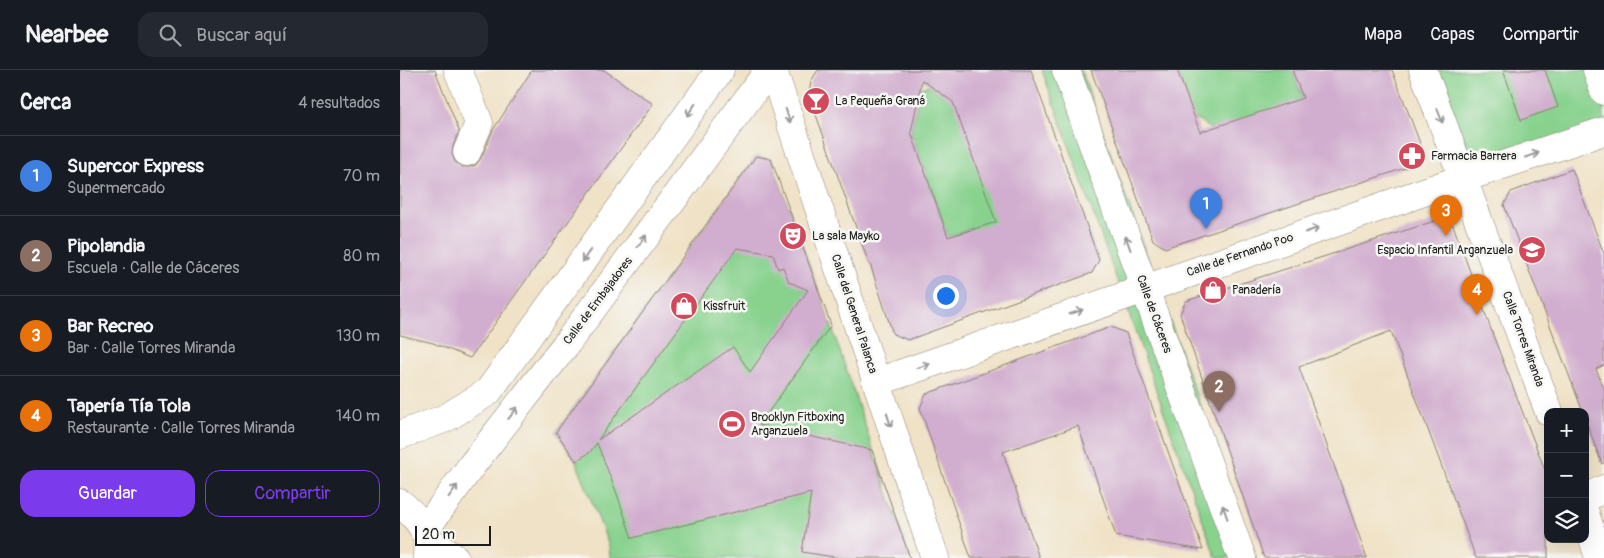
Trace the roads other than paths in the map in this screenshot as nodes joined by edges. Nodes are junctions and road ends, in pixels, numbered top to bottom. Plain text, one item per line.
1 (458, 70) edge
2 (720, 70) edge
3 (771, 70) edge
4 (1066, 70) edge
5 (1423, 70) edge
6 (1596, 70) edge
7 (1604, 91) edge
8 (1604, 130) edge
9 (467, 152) dead end
10 (1464, 178) junction
11 (1144, 288) junction
12 (877, 382) junction
13 (1548, 408) edge
14 (400, 435) edge
15 (1604, 489) edge
16 (1589, 496) edge
17 (400, 502) edge
18 (1589, 507) edge
19 (1604, 520) edge
20 (1589, 527) edge
21 (426, 542) edge
22 (455, 558) edge
23 (936, 558) edge
24 (1242, 558) edge
25 (1599, 558) edge

1 - 9 street
2 -> 14 street
3 -> 12 street, Calle del General Palanca
21 -> 3 street, Calle de Embajadores
11 -> 4 street, Calle de Cáceres
5 -> 10 street, Calle Torres Miranda
6 - 7 street
10 -> 8 street, Calle de Fernando Poo
11 -> 10 street, Calle de Fernando Poo
10 - 13 street, Calle Torres Miranda
12 -> 11 street, Calle de Fernando Poo
24 -> 11 street, Calle de Cáceres
12 -> 23 street, Calle del General Palanca
15 - 16 street
17 - 21 street
18 - 19 street
20 - 25 street
21 - 22 street

